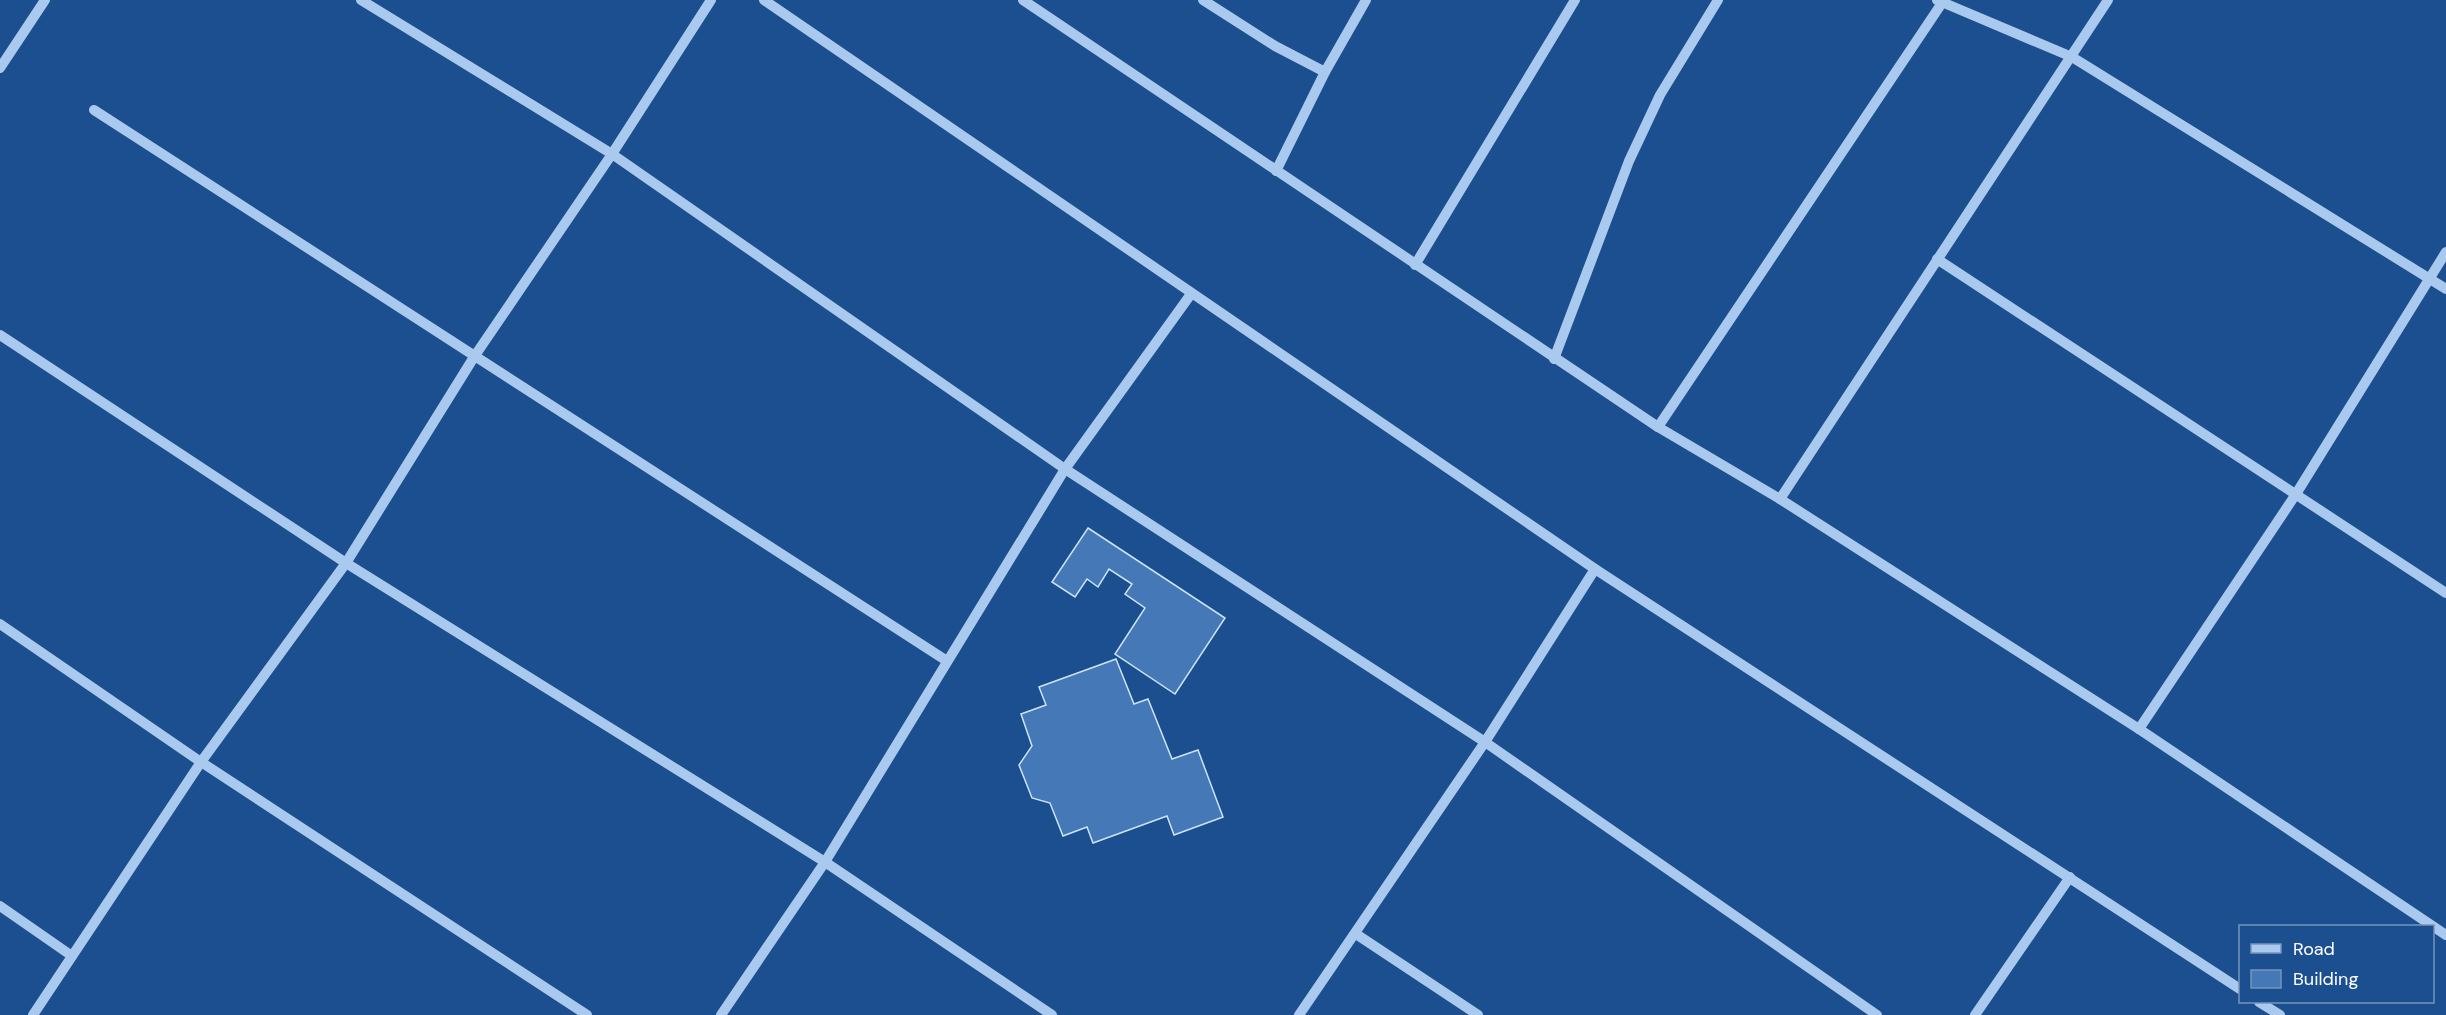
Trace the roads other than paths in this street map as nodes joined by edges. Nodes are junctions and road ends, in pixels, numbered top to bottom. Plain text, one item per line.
1 (45, 0) edge
2 (361, 0) edge
3 (711, 0) edge
4 (764, 0) edge
5 (1023, 0) edge
6 (1203, 0) edge
7 (1366, 0) edge
8 (1575, 0) edge
9 (1718, 0) edge
10 (2108, 0) edge
11 (1941, 1) edge
12 (2072, 57) junction
13 (0, 68) edge
14 (1325, 72) junction
15 (94, 110) dead end
16 (612, 154) junction
17 (1276, 171) junction
18 (2446, 252) edge
19 (1937, 259) junction
20 (1415, 265) junction
21 (2429, 278) junction
22 (2446, 289) edge
23 (1191, 294) junction
24 (0, 335) edge
25 (474, 357) junction
26 (1554, 359) junction
27 (1658, 428) junction
28 (1065, 469) junction
29 (2296, 495) junction
30 (1780, 499) junction
31 (346, 563) junction
32 (1595, 569) junction
33 (2446, 593) edge
34 (0, 624) edge
35 (947, 661) junction
36 (2139, 729) junction
37 (1485, 742) junction
38 (201, 762) junction
39 (825, 862) junction
40 (2070, 877) junction
41 (0, 906) edge
42 (2431, 925) edge
43 (1356, 934) junction
44 (72, 956) junction
45 (2239, 988) edge
46 (2261, 1003) edge
47 (33, 1015) edge
48 (587, 1015) edge
49 (721, 1015) edge
50 (1052, 1015) edge
51 (1299, 1015) edge
52 (1478, 1015) edge
53 (1877, 1015) edge
54 (1975, 1015) edge
55 (2280, 1015) edge

1 - 13 street
2 - 16 street
3 - 16 street
4 - 23 street
5 - 17 street
6 - 14 street
7 - 14 street
8 - 20 street
9 - 26 street
10 - 12 street
11 - 12 street
11 - 27 street
12 - 19 street
12 - 21 street
14 - 17 street
15 - 25 street
16 - 25 street
16 - 28 street
17 - 20 street
18 - 21 street
19 - 29 street
19 - 30 street
20 - 26 street
21 - 22 street
21 - 29 street
23 - 28 street
23 - 32 street
24 - 31 street
25 - 31 street
25 - 35 street
26 - 27 street
27 - 30 street
28 - 35 street
28 - 37 street
29 - 33 street
29 - 36 street
30 - 36 street
31 - 38 street
31 - 39 street
32 - 37 street
32 - 40 street
34 - 38 street
35 - 39 street
36 - 42 street
37 - 43 street
37 - 53 street
38 - 44 street
38 - 48 street
39 - 49 street
39 - 50 street
40 - 45 street
40 - 54 street
41 - 44 street
43 - 51 street
43 - 52 street
44 - 47 street
46 - 55 street

